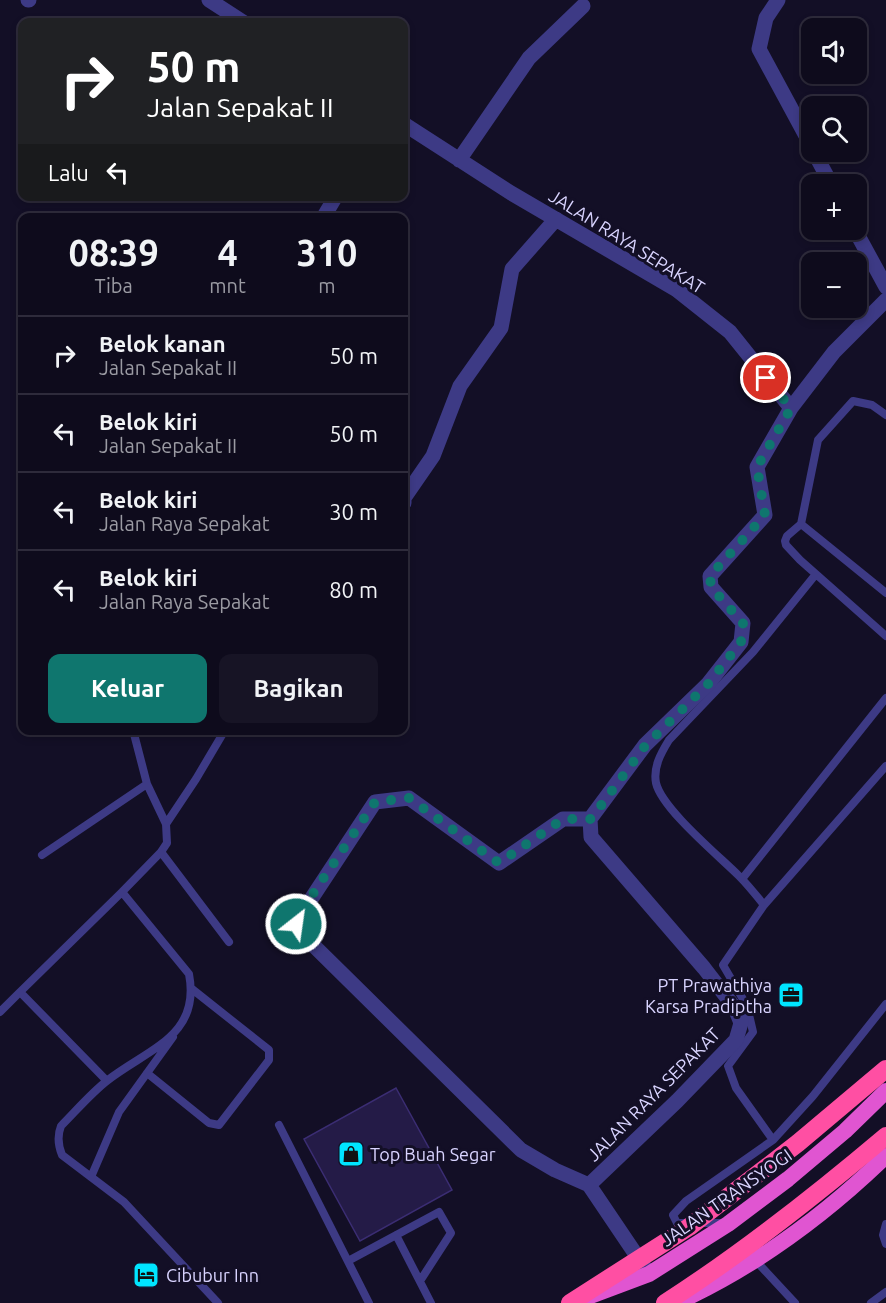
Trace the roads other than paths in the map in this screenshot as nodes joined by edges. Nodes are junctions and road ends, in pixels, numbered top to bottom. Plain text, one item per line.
1 (209, 0) edge
2 (778, 0) edge
3 (583, 6) dead end
4 (237, 18) edge
5 (408, 127) edge
6 (801, 127) edge
7 (459, 160) junction
8 (556, 219) junction
9 (860, 240) edge
10 (886, 287) edge
11 (886, 300) edge
12 (791, 408) junction
13 (886, 416) edge
14 (408, 492) edge
15 (801, 524) junction
16 (816, 574) junction
17 (886, 593) edge
18 (886, 636) edge
19 (886, 698) edge
20 (134, 735) edge
21 (222, 735) edge
22 (886, 766) edge
23 (147, 784) junction
24 (591, 819) junction
25 (166, 824) junction
26 (161, 852) junction
27 (42, 855) dead end
28 (742, 879) junction
29 (122, 892) junction
30 (764, 905) junction
31 (229, 942) dead end
32 (192, 989) junction
33 (20, 992) junction
34 (886, 1004) edge
35 (0, 1012) edge
36 (177, 1032) junction
37 (886, 1069) edge
38 (147, 1073) junction
39 (107, 1081) junction
40 (886, 1091) edge
41 (279, 1125) dead end
42 (886, 1136) edge
43 (773, 1140) junction
44 (886, 1156) edge
45 (91, 1177) junction
46 (589, 1184) junction
47 (728, 1224) junction
48 (886, 1224) edge
49 (396, 1235) junction
50 (886, 1244) edge
51 (348, 1261) junction
52 (756, 1261) junction
53 (649, 1274) junction
54 (420, 1281) junction
55 (886, 1292) edge
56 (218, 1303) edge
57 (369, 1303) edge
58 (431, 1303) edge
59 (570, 1303) edge
60 (665, 1303) edge
61 (676, 1303) edge
62 (795, 1303) edge
63 (871, 1303) edge

1 - 4 street
2 - 6 street
3 - 7 street
5 - 7 street, JALAN RAYA SEPAKAT
7 - 8 street, JALAN RAYA SEPAKAT
8 - 12 street, JALAN RAYA SEPAKAT
8 - 14 street
9 - 10 street
11 - 12 street
12 - 24 street
13 - 15 lane
15 - 16 lane
15 - 17 lane
16 - 18 lane
16 - 28 lane
19 - 28 lane
20 - 23 lane
21 - 25 lane
22 - 30 lane
23 - 25 lane
23 - 27 lane
24 - 46 street, JALAN RAYA SEPAKAT
24 - 46 street
25 - 26 lane
26 - 29 lane
26 - 31 lane
28 - 30 lane
29 - 32 lane
29 - 33 lane
30 - 43 lane
32 - 36 lane
32 - 38 lane
33 - 35 lane
33 - 39 lane
34 - 43 lane
36 - 38 lane
36 - 39 lane
37 - 59 highway, bridge
38 - 45 lane
39 - 45 lane
40 - 47 highway, JALAN TRANSYOGI
41 - 51 lane
42 - 60 highway
43 - 47 lane
44 - 52 highway
45 - 56 lane
46 - 53 street, JALAN RAYA SEPAKAT
47 - 53 highway, JALAN TRANSYOGI
48 - 50 lane
49 - 51 lane
49 - 54 lane
49 - 54 lane
51 - 57 lane
52 - 61 highway
52 - 62 lane
53 - 59 highway, JALAN TRANSYOGI
54 - 58 lane
55 - 63 lane

